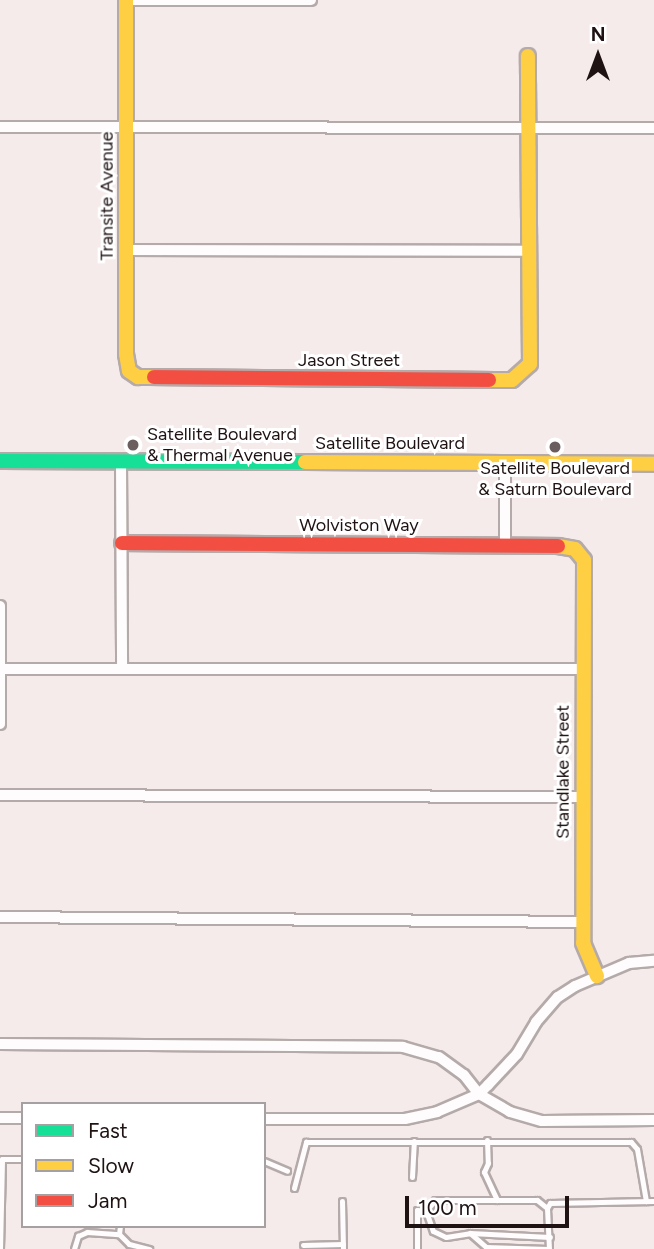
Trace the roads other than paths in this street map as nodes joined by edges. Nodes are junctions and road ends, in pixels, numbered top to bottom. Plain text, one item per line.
1 (126, 0) edge
2 (310, 0) edge
3 (255, 1) edge
4 (528, 56) dead end
5 (127, 126) junction
6 (0, 127) edge
7 (529, 127) junction
8 (654, 128) edge
9 (126, 250) junction
10 (530, 251) junction
11 (148, 378) joint
12 (0, 461) edge
13 (121, 462) junction
14 (505, 463) junction
15 (654, 464) edge
16 (122, 543) junction
17 (505, 545) junction
18 (584, 566) joint
19 (0, 606) edge
20 (122, 667) junction
21 (1, 669) edge
22 (583, 669) junction
23 (0, 724) edge
24 (0, 795) edge
25 (582, 797) junction
26 (0, 917) edge
27 (583, 922) junction
28 (654, 961) edge
29 (597, 976) junction
30 (0, 1044) edge
31 (479, 1094) junction
32 (0, 1118) edge
33 (21, 1118) edge
34 (266, 1119) edge
35 (654, 1120) edge
36 (487, 1140) junction
37 (414, 1141) junction
38 (21, 1159) edge
39 (266, 1162) edge
40 (286, 1171) dead end
41 (412, 1177) dead end
42 (294, 1188) dead end
43 (497, 1200) junction
44 (342, 1201) dead end
45 (646, 1201) junction
46 (654, 1201) edge
47 (547, 1209) junction
48 (426, 1211) junction
49 (120, 1228) edge
50 (470, 1233) junction
51 (119, 1234) junction
52 (550, 1237) junction
53 (303, 1245) dead end
54 (343, 1247) edge
55 (0, 1249) edge
56 (74, 1249) edge
57 (149, 1249) edge
58 (417, 1249) edge
59 (549, 1249) edge

1 - 3 street
1 - 5 street, Transite Avenue
2 - 3 street
4 - 7 street
5 - 6 street
5 - 7 street
5 - 9 street, Transite Avenue
7 - 8 street
7 - 10 street
9 - 10 street
9 - 11 street, Transite Avenue
10 - 11 street, Jason Street
12 - 13 street, Satellite Boulevard
13 - 14 street, Satellite Boulevard
13 - 16 street
14 - 15 street, Satellite Boulevard
14 - 17 street
16 - 17 street, Wolviston Way
16 - 20 street
17 - 18 street, Wolviston Way
18 - 22 street, Standlake Street
19 - 21 street
20 - 21 street
20 - 22 street
21 - 23 street
22 - 25 street, Standlake Street
24 - 25 street
25 - 27 street, Standlake Street
26 - 27 street
27 - 29 street, Standlake Street
28 - 29 street
29 - 31 street
30 - 31 street
31 - 34 street
31 - 35 street
32 - 33 street
36 - 37 lane
36 - 43 lane
36 - 45 lane
37 - 41 lane
37 - 42 lane
38 - 55 lane
39 - 40 lane
43 - 47 lane
43 - 48 lane
44 - 54 lane
45 - 46 lane
45 - 47 lane
47 - 52 lane
48 - 50 lane
48 - 58 lane
49 - 51 lane
50 - 52 lane
50 - 59 lane
51 - 56 lane
51 - 57 lane
52 - 59 lane
53 - 54 lane

